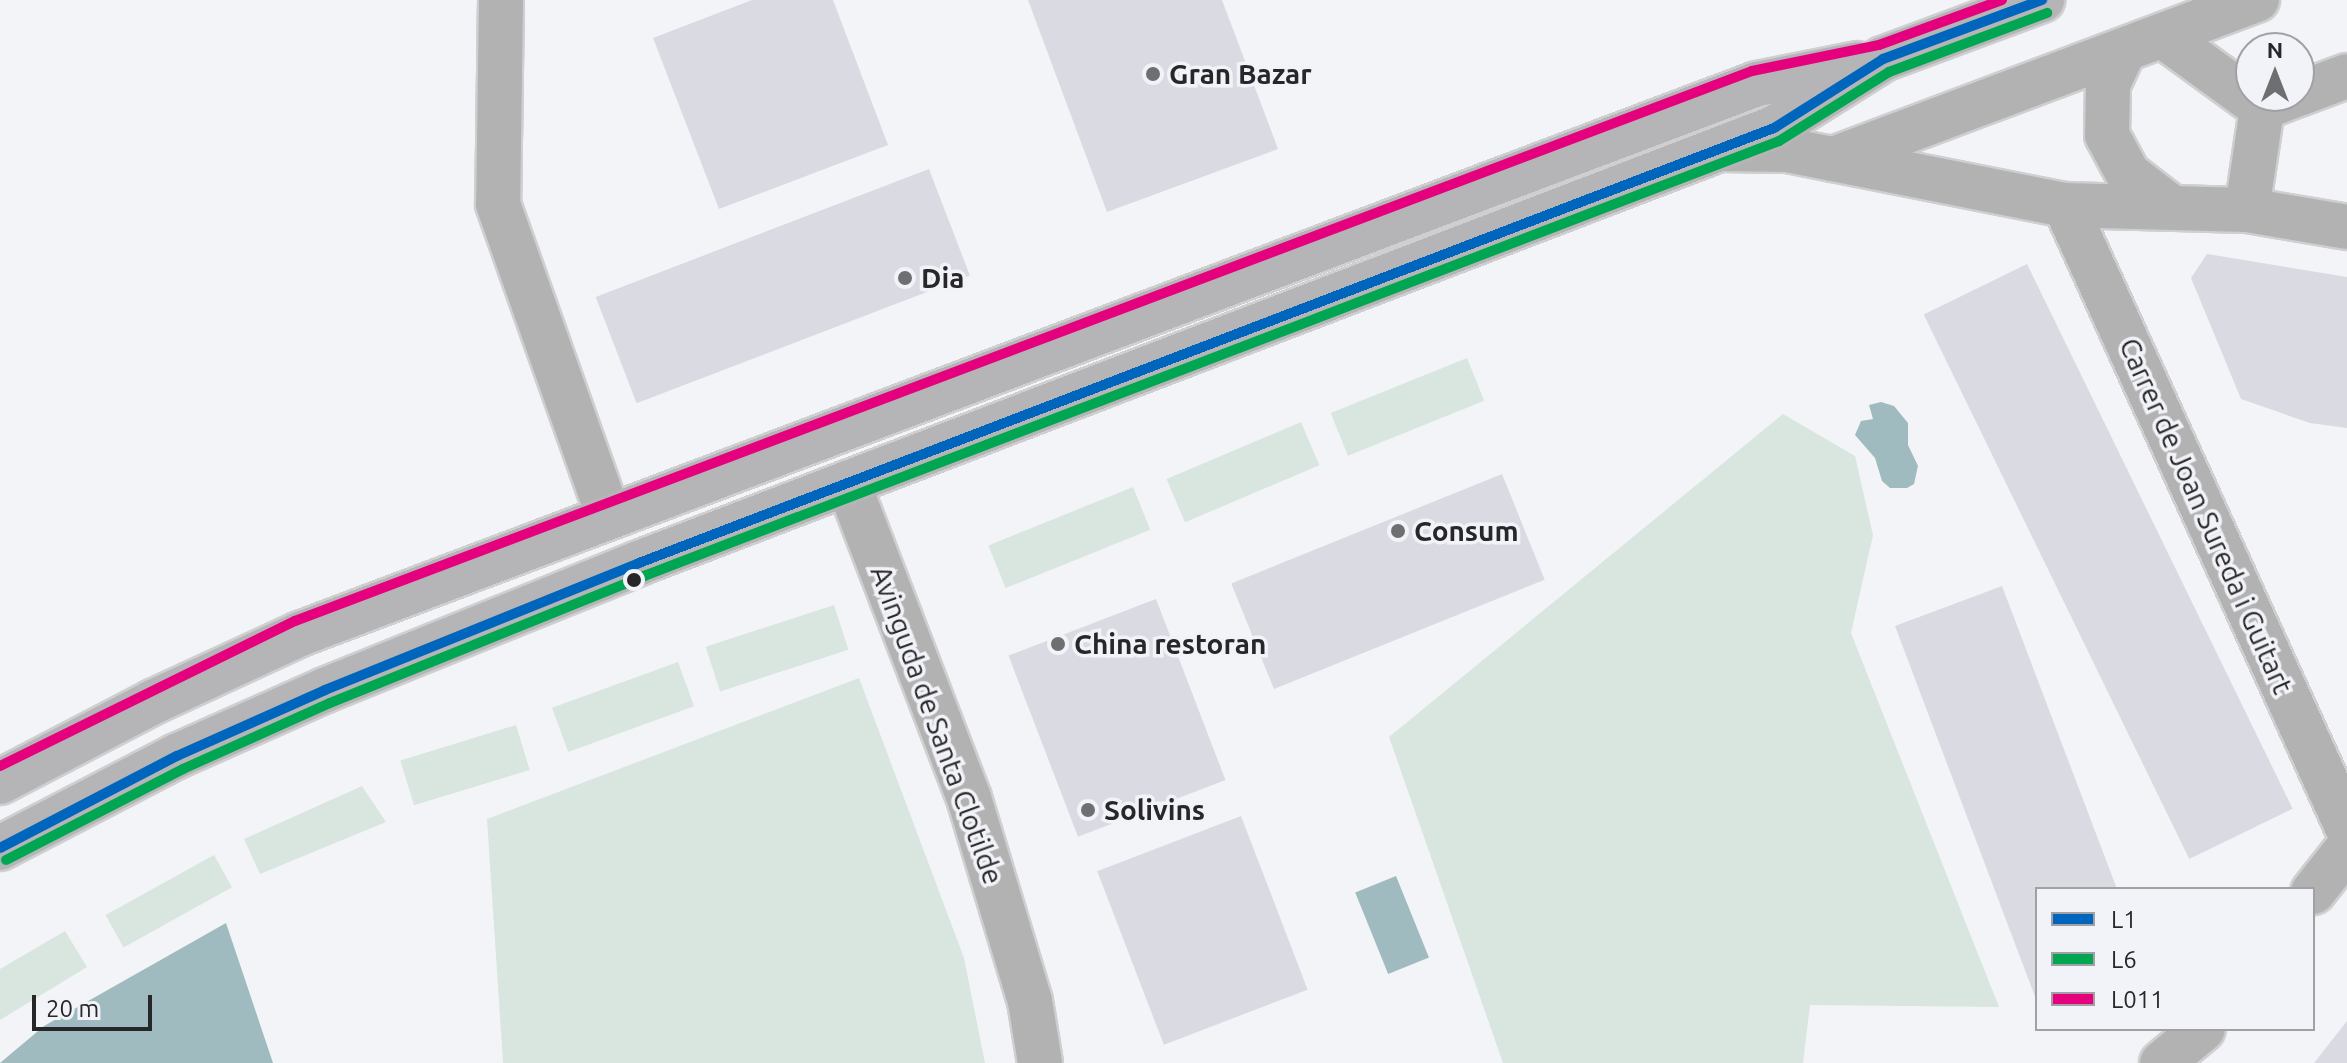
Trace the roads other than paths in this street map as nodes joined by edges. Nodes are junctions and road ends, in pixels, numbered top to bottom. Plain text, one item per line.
1 (501, 0) edge
2 (2042, 0) edge
3 (2257, 0) edge
4 (2144, 43) junction
5 (1883, 59) junction
6 (2347, 76) edge
7 (2235, 79) edge
8 (2315, 88) edge
9 (2281, 112) edge
10 (1719, 150) junction
11 (1833, 159) junction
12 (2065, 205) junction
13 (2171, 207) junction
14 (2247, 210) junction
15 (2347, 227) edge
16 (848, 483) junction
17 (609, 517) junction
18 (0, 782) edge
19 (2347, 827) edge
20 (0, 848) edge
21 (2347, 849) edge
22 (2315, 889) edge
23 (2201, 1031) edge
24 (1040, 1063) edge
25 (2162, 1063) edge

1 - 17 street
2 - 5 main road
3 - 4 street
4 - 7 street
4 - 11 street
4 - 13 street
5 - 10 main road
5 - 17 main road
6 - 8 street
9 - 14 street
10 - 11 street
10 - 16 main road
11 - 12 street
12 - 13 street
12 - 19 street, Carrer de Joan Sureda i Guitart
13 - 14 street
14 - 15 street
16 - 20 main road
16 - 24 street, Avinguda de Santa Clotilde
17 - 18 main road
21 - 22 street
23 - 25 street

